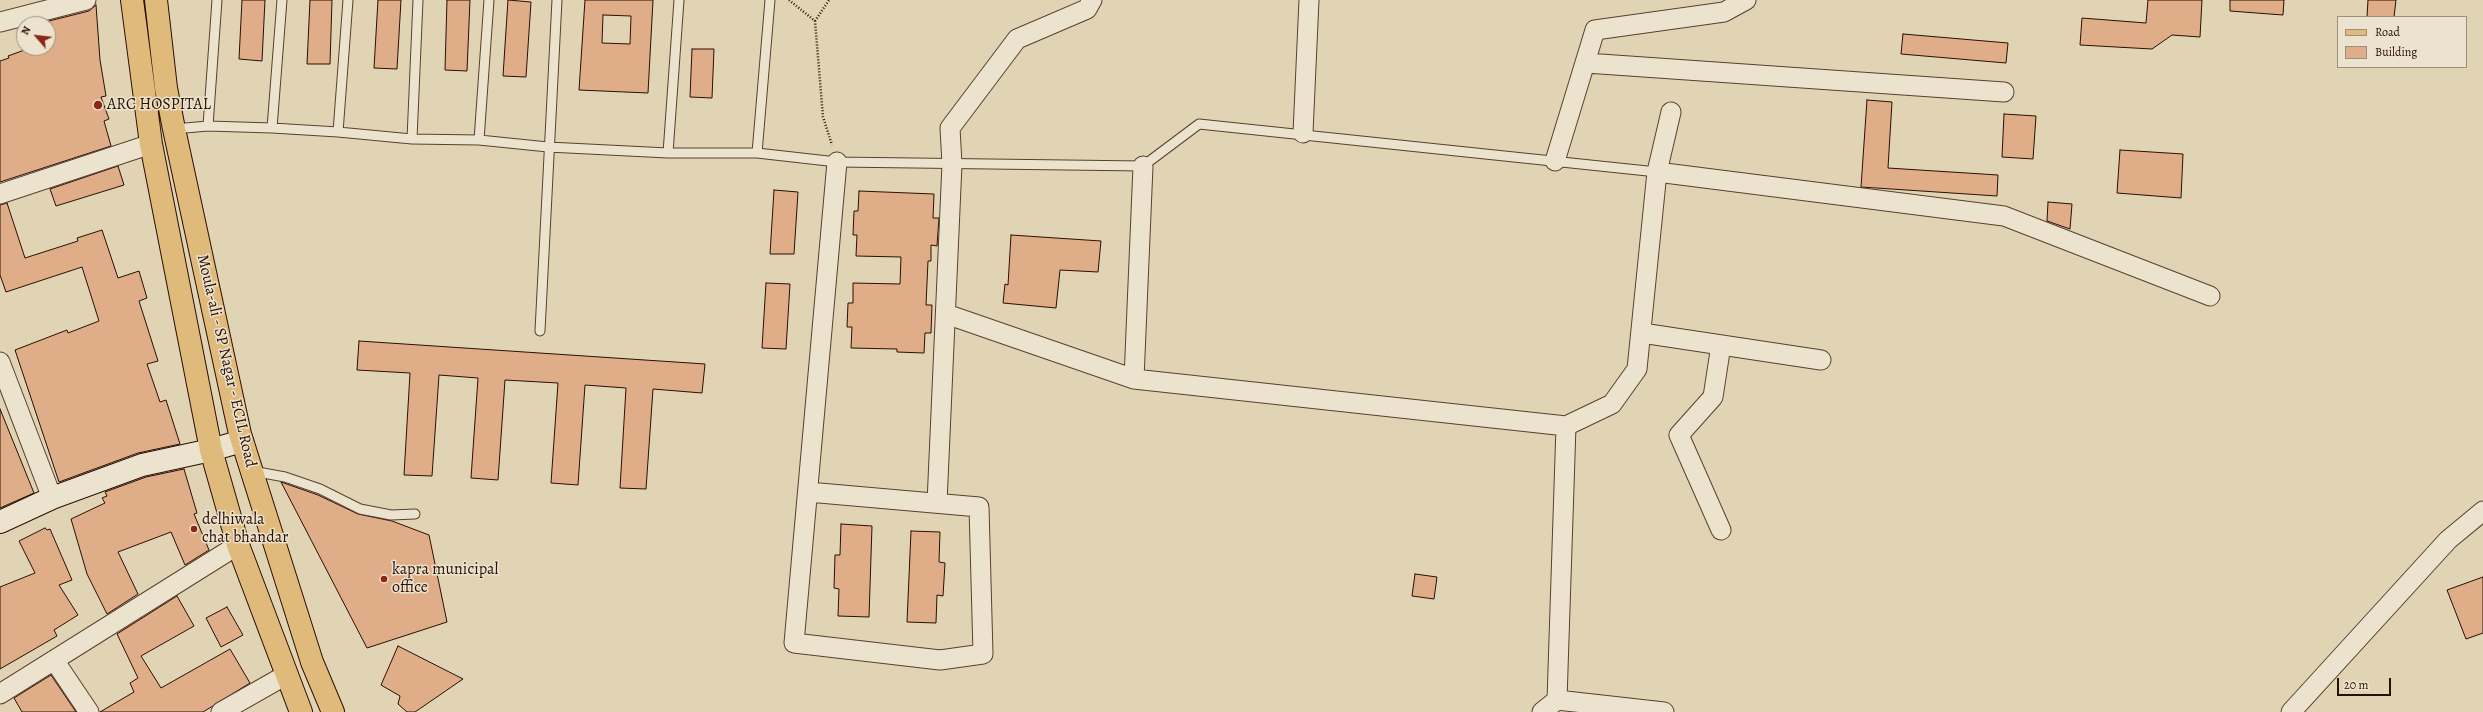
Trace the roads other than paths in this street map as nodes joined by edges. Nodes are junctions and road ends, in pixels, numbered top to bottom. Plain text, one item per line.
1 (86, 0) edge
2 (132, 0) edge
3 (156, 0) edge
4 (217, 0) edge
5 (282, 0) edge
6 (348, 0) edge
7 (418, 0) edge
8 (489, 0) edge
9 (557, 0) edge
10 (679, 0) edge
11 (770, 0) edge
12 (1092, 0) edge
13 (1310, 0) edge
14 (1746, 0) edge
15 (0, 22) edge
16 (1586, 63) junction
17 (2004, 92) dead end
18 (1671, 112) dead end
19 (208, 126) junction
20 (272, 128) junction
21 (174, 129) junction
22 (338, 132) junction
23 (1303, 133) junction
24 (412, 140) junction
25 (479, 140) junction
26 (151, 144) junction
27 (548, 146) junction
28 (668, 152) junction
29 (757, 153) junction
30 (1555, 160) junction
31 (837, 162) junction
32 (952, 164) junction
33 (1143, 166) junction
34 (1657, 172) junction
35 (0, 194) edge
36 (2210, 296) dead end
37 (946, 314) junction
38 (540, 332) dead end
39 (1642, 333) junction
40 (1721, 345) junction
41 (1821, 360) dead end
42 (0, 362) edge
43 (1134, 379) junction
44 (1566, 426) junction
45 (242, 441) junction
46 (211, 450) junction
47 (251, 470) junction
48 (808, 492) junction
49 (52, 498) junction
50 (937, 503) junction
51 (2483, 511) edge
52 (415, 514) dead end
53 (0, 522) edge
54 (1721, 530) dead end
55 (238, 545) junction
56 (54, 660) junction
57 (286, 675) junction
58 (0, 694) edge
59 (1549, 706) edge
60 (88, 712) edge
61 (221, 712) edge
62 (301, 712) edge
63 (333, 712) edge
64 (1664, 712) edge
65 (2291, 712) edge

1 - 15 street
2 - 26 main road, Moula-ali - SP Nagar - ECIL Road
3 - 21 main road, Moula-ali - SP Nagar - ECIL Road
4 - 19 lane
5 - 20 lane
6 - 22 lane
7 - 24 lane
8 - 25 lane
9 - 27 lane
10 - 28 lane
11 - 29 lane
12 - 32 street
13 - 23 street
14 - 16 street
16 - 17 street
16 - 30 street
18 - 34 street
19 - 20 lane
19 - 21 lane
20 - 22 lane
21 - 45 main road, Moula-ali - SP Nagar - ECIL Road
22 - 24 lane
23 - 30 lane
23 - 33 lane
24 - 25 lane
25 - 27 lane
26 - 35 street
26 - 46 main road, Moula-ali - SP Nagar - ECIL Road
27 - 28 lane
27 - 38 lane
28 - 29 lane
29 - 31 lane
30 - 34 lane
31 - 32 lane
31 - 48 street
32 - 33 lane
32 - 37 street
33 - 43 street
34 - 36 street
34 - 39 street
37 - 43 street
37 - 50 street
39 - 40 street
39 - 44 street
40 - 41 street
40 - 54 street
42 - 49 street
43 - 44 street
44 - 59 street
45 - 46 street
45 - 47 main road, Moula-ali - SP Nagar - ECIL Road
46 - 49 street
46 - 55 main road, Moula-ali - SP Nagar - ECIL Road
47 - 52 lane
47 - 63 main road, Moula-ali - SP Nagar - ECIL Road
48 - 50 street
48 - 50 street
49 - 53 street
51 - 65 street
55 - 56 street
55 - 57 main road, Moula-ali - SP Nagar - ECIL Road
56 - 58 street
56 - 60 street
57 - 61 street
57 - 62 main road, Moula-ali - SP Nagar - ECIL Road
59 - 64 street

